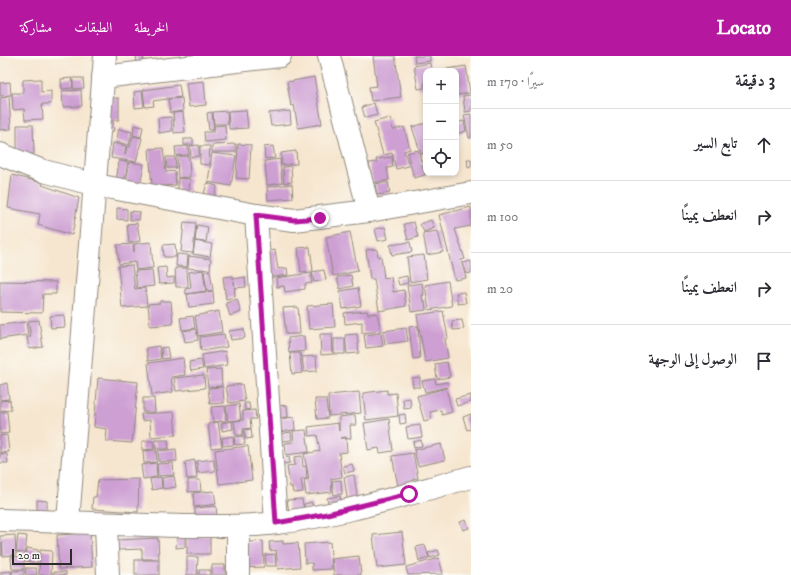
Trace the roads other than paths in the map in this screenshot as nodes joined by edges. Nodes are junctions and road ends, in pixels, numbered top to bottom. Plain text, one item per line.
1 (280, 56) edge
2 (329, 56) edge
3 (104, 67) edge
4 (0, 154) edge
5 (96, 185) junction
6 (471, 193) edge
7 (369, 211) junction
8 (256, 215) junction
9 (471, 477) edge
10 (0, 520) edge
11 (68, 521) junction
12 (276, 523) junction
13 (106, 525) junction
14 (238, 526) junction
15 (108, 575) edge
16 (238, 575) edge

1 - 3 street
2 - 7 street
3 - 5 street
4 - 5 street
5 - 8 street
5 - 11 street
6 - 7 street
7 - 8 street
8 - 12 street
9 - 12 street
10 - 11 street
11 - 13 street
12 - 14 street
13 - 14 street
13 - 15 street
14 - 16 street

